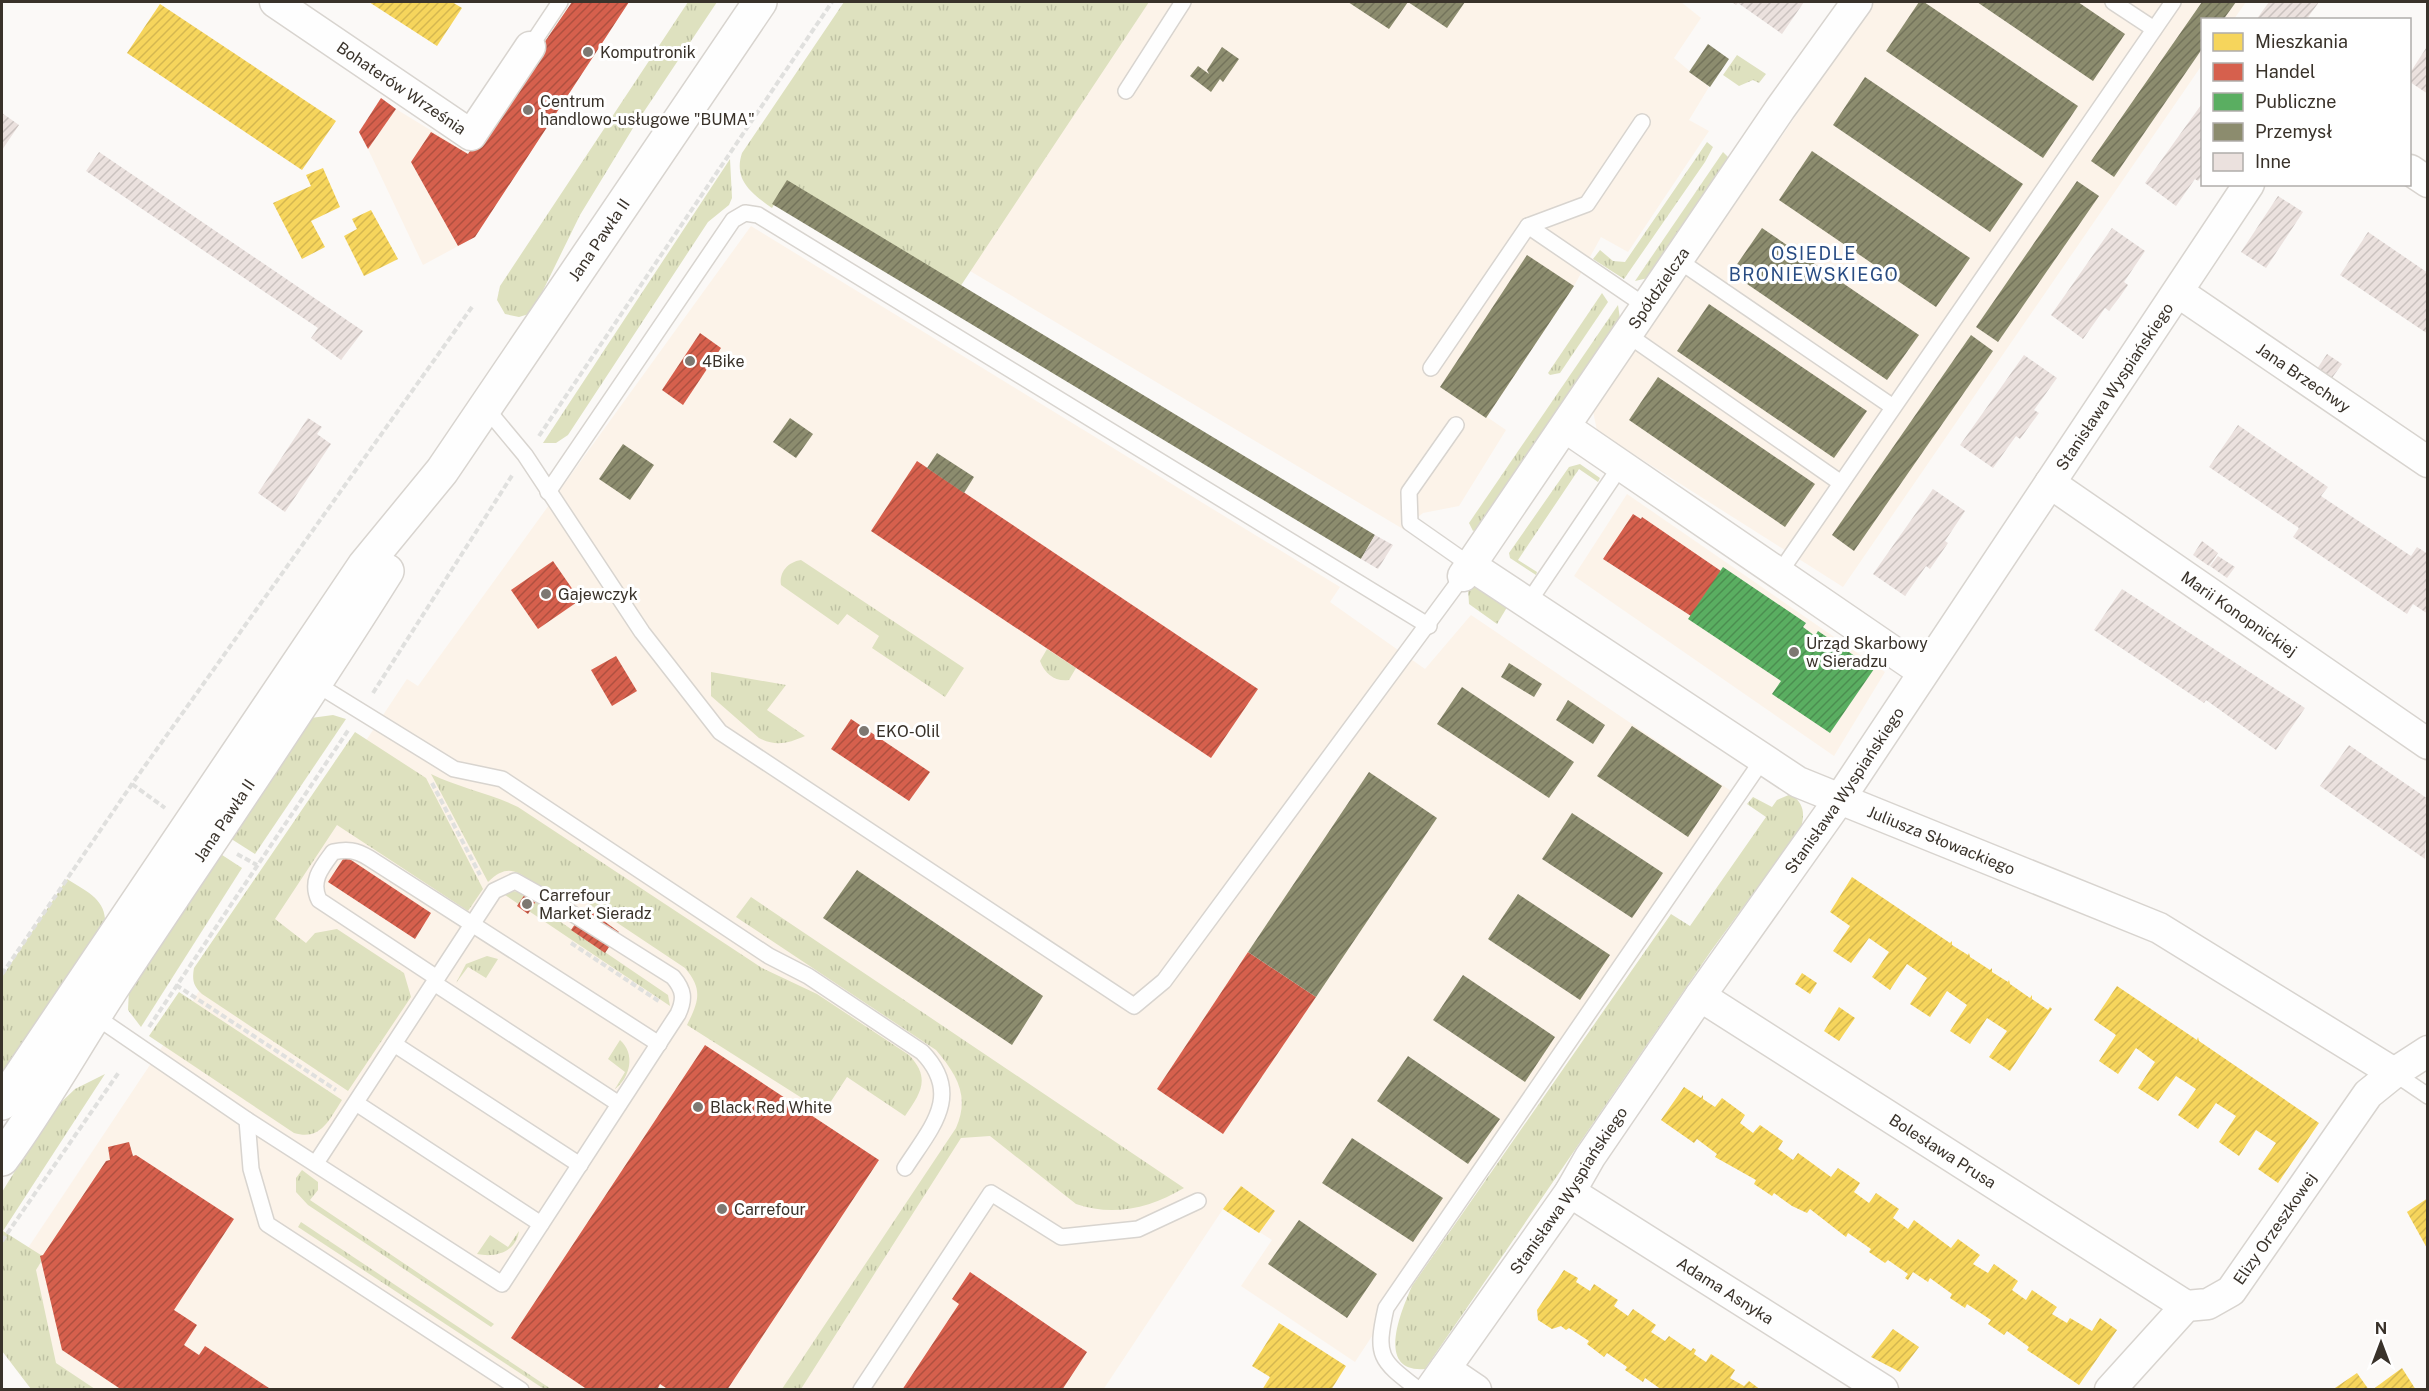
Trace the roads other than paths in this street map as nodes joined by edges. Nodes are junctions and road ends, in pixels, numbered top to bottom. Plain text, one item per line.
1 (274, 2) edge
2 (560, 2) edge
3 (760, 2) edge
4 (1183, 2) edge
5 (1857, 2) edge
6 (2113, 2) edge
7 (2173, 2) edge
8 (2154, 29) junction
9 (530, 47) joint
10 (1125, 91) dead end
11 (1642, 122) dead end
12 (2411, 171) edge
13 (2427, 182) edge
14 (2248, 186) edge
15 (1528, 226) junction
16 (1678, 260) junction
17 (2178, 292) junction
18 (1647, 307) junction
19 (1628, 335) junction
20 (1431, 368) dead end
21 (486, 407) junction
22 (1893, 407) junction
23 (1456, 426) dead end
24 (1566, 427) junction
25 (2427, 462) edge
26 (1622, 464) junction
27 (1841, 483) junction
28 (2050, 483) junction
29 (548, 492) junction
30 (1467, 571) junction
31 (1780, 572) junction
32 (1528, 603) junction
33 (1428, 626) junction
34 (1923, 672) junction
35 (305, 678) junction
36 (2427, 744) edge
37 (1763, 759) junction
38 (1839, 800) junction
39 (472, 923) junction
40 (435, 981) junction
41 (1700, 996) junction
42 (83, 1008) junction
43 (394, 1044) junction
44 (659, 1044) junction
45 (2427, 1051) edge
46 (2394, 1073) junction
47 (2427, 1096) edge
48 (2, 1103) edge
49 (356, 1103) junction
50 (619, 1104) junction
51 (247, 1120) junction
52 (2, 1159) edge
53 (316, 1163) junction
54 (580, 1165) junction
55 (905, 1168) dead end
56 (1570, 1192) junction
57 (1198, 1201) dead end
58 (542, 1224) junction
59 (2186, 1306) junction
60 (1438, 1379) edge
61 (521, 1389) edge
62 (861, 1389) edge
63 (1419, 1389) edge
64 (1476, 1389) edge
65 (1883, 1389) edge
66 (2110, 1389) edge

1 - 9 street, Bohaterów Września
2 - 9 lane
3 - 21 main road, Jana Pawła II
4 - 10 lane
5 - 16 street, Spółdzielcza
6 - 8 lane
7 - 8 lane
8 - 22 lane
11 - 15 lane
12 - 13 street
14 - 17 street, Stanisława Wyspiańskiego
15 - 18 lane
15 - 20 lane
16 - 18 street, Spółdzielcza
16 - 22 lane
17 - 25 street, Jana Brzechwy
17 - 28 street, Stanisława Wyspiańskiego
18 - 19 street, Spółdzielcza
19 - 24 street, Spółdzielcza
19 - 27 lane
21 - 29 lane
21 - 35 main road, Jana Pawła II
22 - 27 lane
23 - 30 lane
24 - 26 street
24 - 30 street, Spółdzielcza
26 - 31 street
26 - 32 lane
27 - 31 lane
28 - 34 street, Stanisława Wyspiańskiego
28 - 36 street, Marii Konopnickiej
29 - 33 lane
29 - 33 lane
30 - 32 street, Juliusza Słowackiego
30 - 33 lane
31 - 34 street
32 - 37 street, Juliusza Słowackiego
34 - 38 street, Stanisława Wyspiańskiego
35 - 42 main road, Jana Pawła II
35 - 55 lane
37 - 38 street, Juliusza Słowackiego
37 - 63 lane
38 - 41 street, Stanisława Wyspiańskiego
38 - 46 street, Juliusza Słowackiego
39 - 40 lane
39 - 40 lane
39 - 44 lane
39 - 44 lane
40 - 43 lane
40 - 50 lane
41 - 56 street, Stanisława Wyspiańskiego
41 - 59 street, Bolesława Prusa
42 - 48 main road, Jana Pawła II
42 - 51 lane
42 - 52 main road, Jana Pawła II
43 - 49 lane
43 - 54 lane
44 - 50 lane
45 - 46 street, Elizy Orzeszkowej
46 - 47 lane
46 - 59 street, Elizy Orzeszkowej
49 - 53 lane
49 - 58 lane
50 - 54 lane
51 - 53 lane
51 - 61 lane
53 - 58 lane
54 - 58 lane
56 - 60 street, Stanisława Wyspiańskiego
56 - 65 street, Adama Asnyka
57 - 62 lane
59 - 66 street
60 - 64 street

